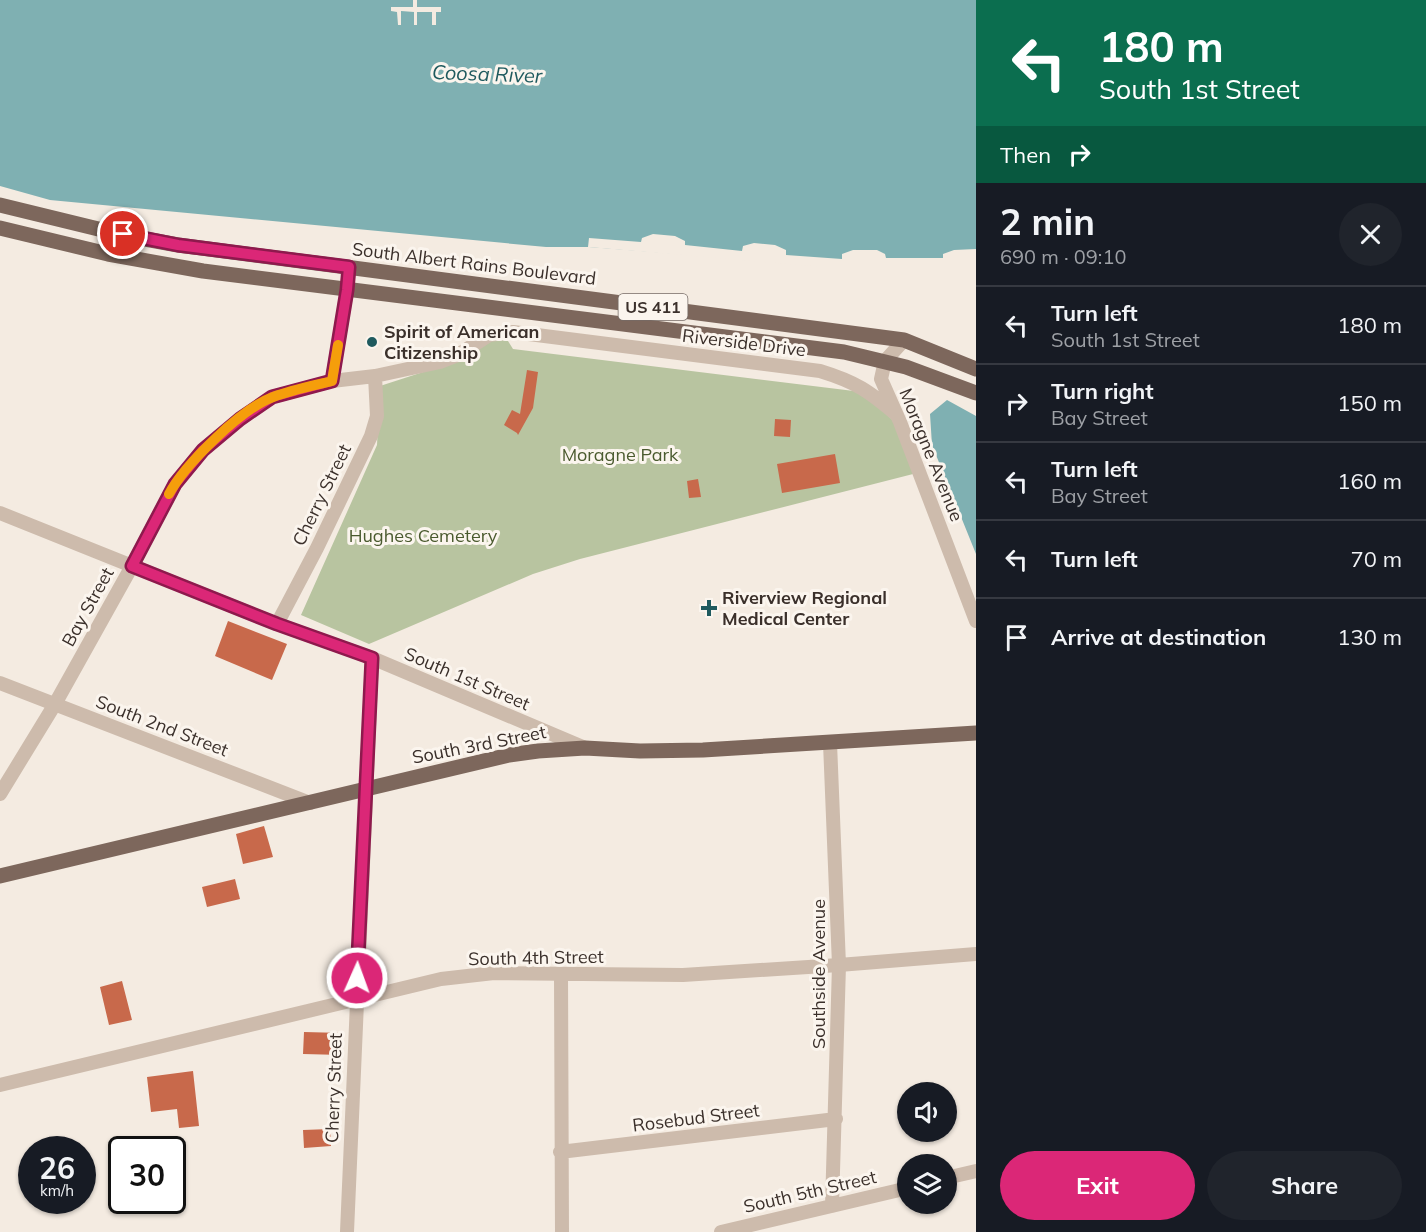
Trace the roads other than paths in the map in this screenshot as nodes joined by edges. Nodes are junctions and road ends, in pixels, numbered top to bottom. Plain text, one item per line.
1 (0, 205) edge
2 (0, 228) edge
3 (349, 267) junction
4 (347, 290) junction
5 (904, 340) junction
6 (885, 361) junction
7 (976, 369) edge
8 (375, 376) junction
9 (332, 381) junction
10 (976, 393) edge
11 (897, 415) junction
12 (0, 513) edge
13 (132, 566) junction
14 (976, 621) edge
15 (277, 624) junction
16 (372, 658) junction
17 (0, 683) edge
18 (55, 704) junction
19 (976, 733) edge
20 (830, 742) junction
21 (585, 748) junction
22 (365, 790) junction
23 (0, 794) edge
24 (310, 803) junction
25 (0, 876) edge
26 (976, 954) edge
27 (839, 966) junction
28 (561, 975) junction
29 (356, 1000) junction
30 (0, 1085) edge
31 (836, 1119) junction
32 (560, 1152) junction
33 (976, 1172) edge
34 (957, 1176) edge
35 (897, 1191) edge
36 (832, 1206) junction
37 (346, 1232) edge
38 (562, 1232) edge
39 (722, 1232) edge

1 - 3 main road, South Albert Rains Boulevard / US 411
2 - 4 main road, US 411
3 - 4 street
3 - 5 main road, South Albert Rains Boulevard / US 411
4 - 6 main road, US 411
4 - 9 street
5 - 6 street
5 - 7 main road, South Albert Rains Boulevard / US 411
6 - 10 main road, US 411
6 - 11 street, Moragne Avenue
8 - 9 street, Riverside Drive
8 - 11 street, Riverside Drive
8 - 15 street, Cherry Street
9 - 13 street, Bay Street
11 - 14 street, Moragne Avenue
12 - 13 street, South 1st Street
13 - 15 street, South 1st Street
13 - 18 street, Bay Street
15 - 16 street, South 1st Street
16 - 21 street, South 1st Street
16 - 22 street, Cherry Street
17 - 18 street, South 2nd Street
18 - 23 street, Bay Street
18 - 24 street, South 2nd Street
19 - 20 main road, South 3rd Street
20 - 21 main road, South 3rd Street
20 - 27 street, Southside Avenue
21 - 22 main road, South 3rd Street
22 - 24 main road, South 3rd Street
22 - 29 street, Cherry Street
24 - 25 main road, South 3rd Street
26 - 27 street, South 4th Street
27 - 28 street, South 4th Street
27 - 31 street, Southside Avenue
28 - 29 street, South 4th Street
28 - 32 street
29 - 30 street, South 4th Street
29 - 37 street, Cherry Street
31 - 32 street, Rosebud Street
31 - 36 street, Southside Avenue
32 - 38 street
33 - 34 street
35 - 36 street, South 5th Street
36 - 39 street, South 5th Street

